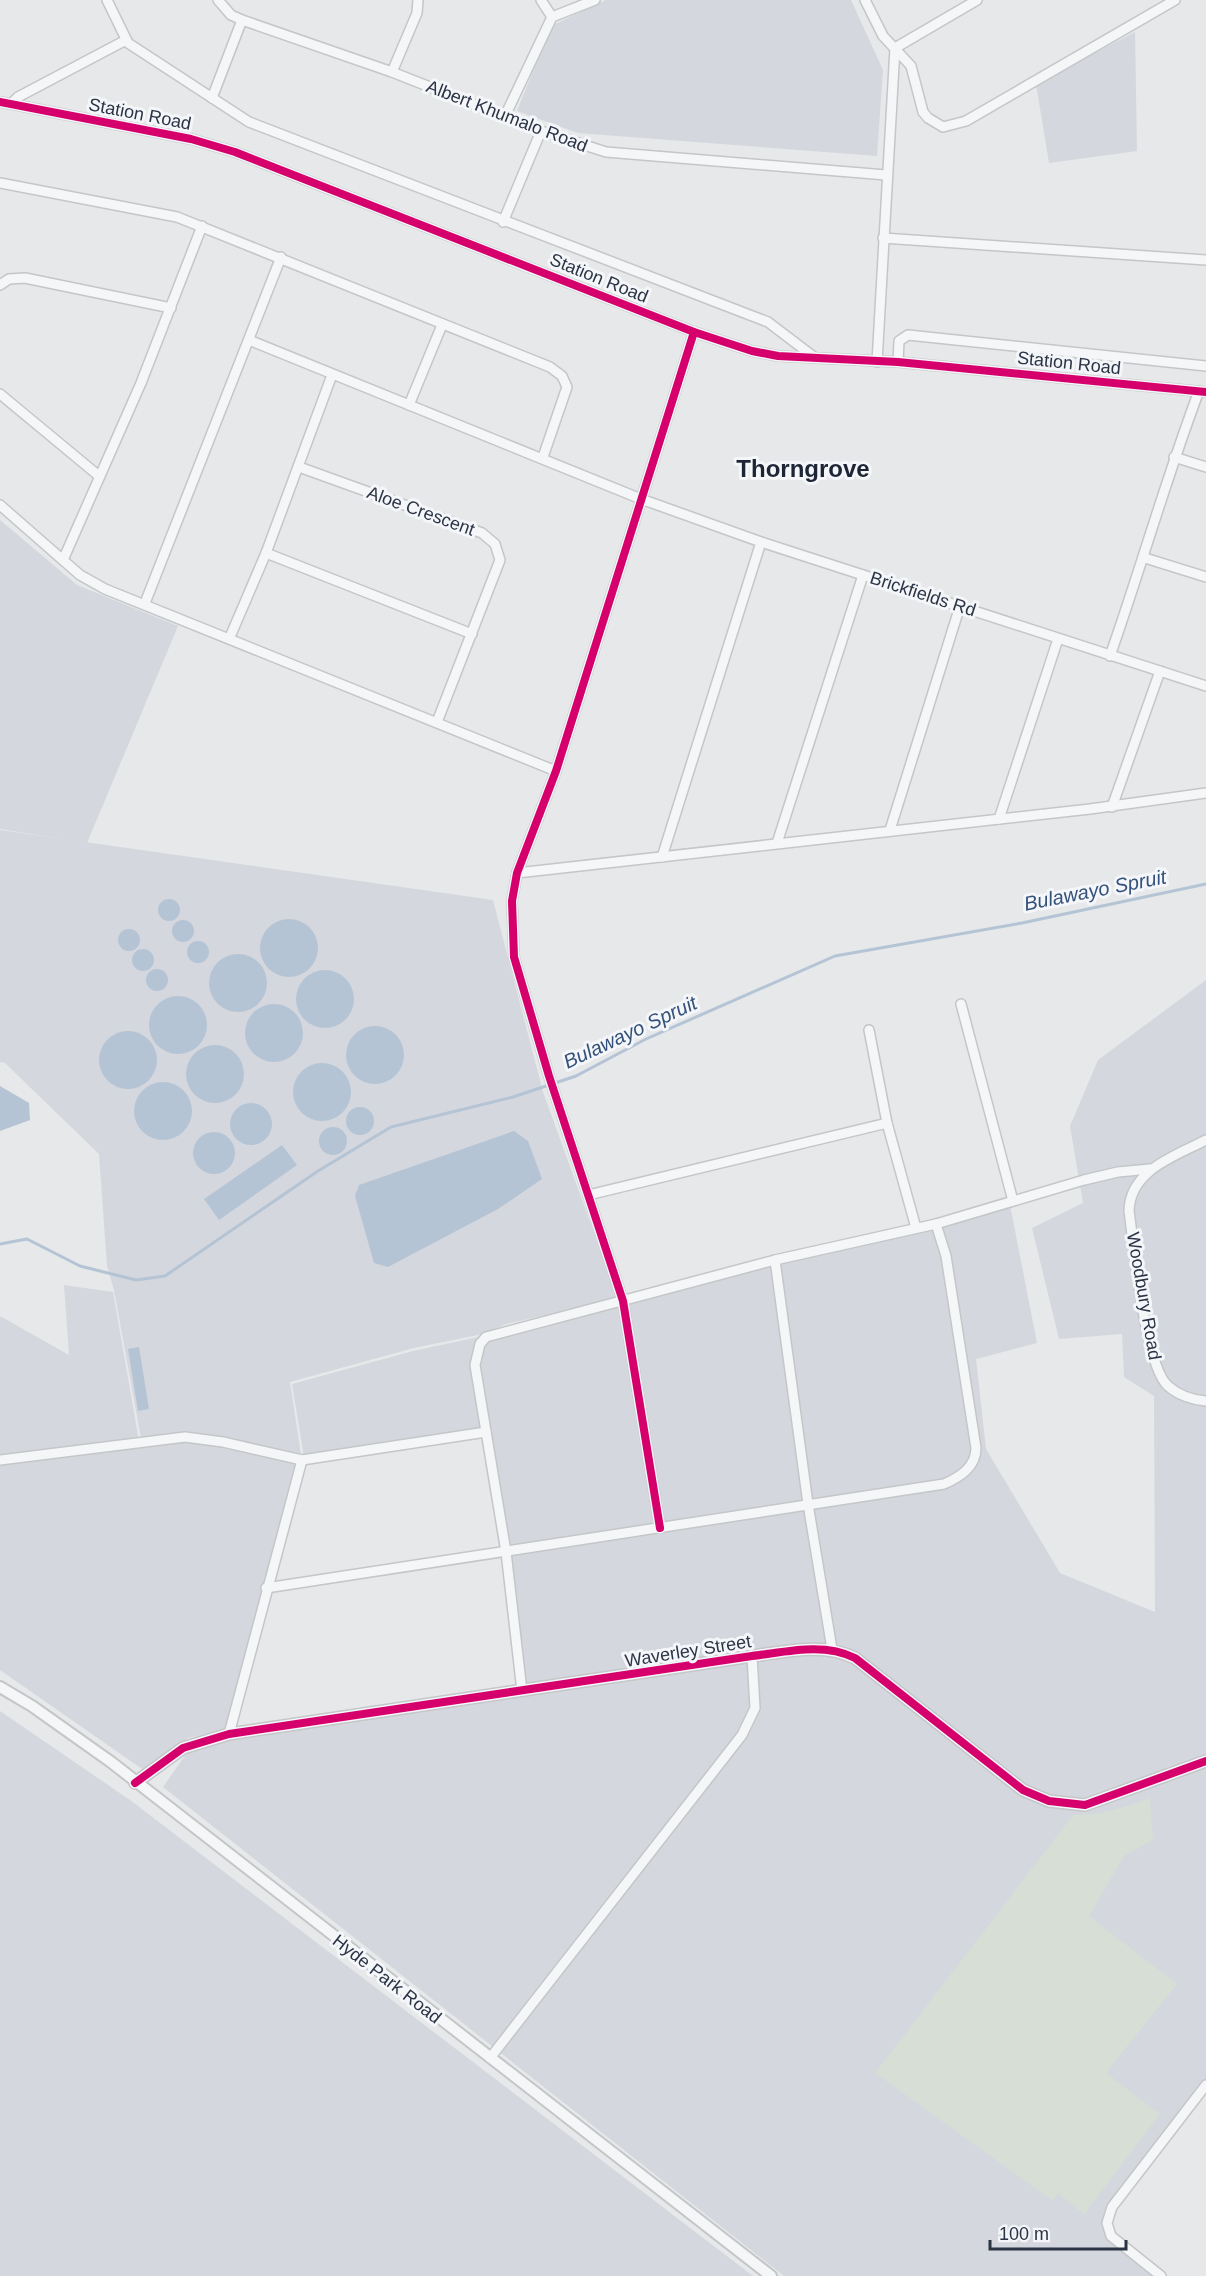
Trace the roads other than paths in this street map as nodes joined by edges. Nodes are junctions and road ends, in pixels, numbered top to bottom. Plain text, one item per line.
1 (107, 0) edge
2 (218, 0) edge
3 (418, 0) edge
4 (541, 0) edge
5 (595, 0) edge
6 (865, 0) edge
7 (977, 0) edge
8 (1176, 0) edge
9 (552, 17) junction
10 (242, 20) junction
11 (126, 40) junction
12 (895, 48) junction
13 (392, 72) junction
14 (212, 98) junction
15 (0, 102) edge
16 (11, 104) junction
17 (505, 116) junction
18 (541, 131) junction
19 (886, 175) junction
20 (0, 183) edge
21 (503, 222) junction
22 (202, 226) junction
23 (883, 238) junction
24 (281, 257) junction
25 (1206, 260) edge
26 (0, 285) edge
27 (171, 308) junction
28 (442, 325) junction
29 (694, 332) junction
30 (249, 340) junction
31 (814, 357) junction
32 (877, 362) junction
33 (898, 362) junction
34 (1206, 366) edge
35 (332, 375) junction
36 (1203, 391) edge
37 (0, 394) edge
38 (409, 405) junction
39 (543, 457) junction
40 (1174, 457) junction
41 (299, 467) junction
42 (1206, 467) edge
43 (99, 476) junction
44 (641, 499) junction
45 (0, 505) edge
46 (761, 542) junction
47 (267, 553) junction
48 (1144, 558) junction
49 (63, 560) junction
50 (863, 574) junction
51 (1206, 577) edge
52 (145, 603) junction
53 (960, 606) junction
54 (472, 634) junction
55 (230, 637) junction
56 (1058, 639) junction
57 (1110, 656) junction
58 (1160, 671) junction
59 (1206, 686) edge
60 (437, 722) junction
61 (556, 771) junction
62 (1206, 793) edge
63 (1112, 807) junction
64 (999, 819) junction
65 (890, 830) junction
66 (777, 843) junction
67 (662, 857) junction
68 (517, 873) junction
69 (961, 1004) dead end
70 (869, 1029) dead end
71 (887, 1123) junction
72 (1206, 1140) edge
73 (1150, 1169) junction
74 (588, 1195) junction
75 (1013, 1201) junction
76 (936, 1224) junction
77 (916, 1228) junction
78 (775, 1260) junction
79 (623, 1301) junction
80 (1206, 1401) edge
81 (486, 1432) junction
82 (0, 1460) edge
83 (302, 1460) junction
84 (808, 1504) junction
85 (660, 1528) junction
86 (506, 1552) junction
87 (266, 1588) junction
88 (832, 1649) junction
89 (752, 1656) junction
90 (0, 1687) edge
91 (522, 1691) junction
92 (229, 1734) junction
93 (1206, 1761) edge
94 (135, 1782) junction
95 (490, 2058) junction
96 (1206, 2085) edge
97 (771, 2276) edge
98 (1161, 2276) edge

1 - 11 street
2 - 10 street, Albert Khumalo Road
3 - 13 street
4 - 9 street
5 - 9 street
6 - 12 street
7 - 12 street
8 - 12 street
9 - 17 street
10 - 13 street, Albert Khumalo Road
10 - 14 street
11 - 14 street
11 - 16 street
12 - 19 street
13 - 17 street, Albert Khumalo Road
14 - 21 street
15 - 16 street, Station Road
16 - 29 street, Station Road
17 - 18 street, Albert Khumalo Road
18 - 19 street, Albert Khumalo Road
18 - 21 street
19 - 23 street
20 - 22 street
21 - 31 street
22 - 24 street
22 - 27 street
23 - 25 street
23 - 32 street
24 - 28 street
24 - 30 street
26 - 27 street
27 - 43 street
28 - 38 street
28 - 39 street
29 - 31 street, Station Road
29 - 44 street
30 - 35 street, Brickfields Rd
30 - 52 street
31 - 32 street, Station Road
32 - 33 street, Station Road
33 - 34 street
33 - 36 street, Station Road
35 - 38 street, Brickfields Rd
35 - 41 street
36 - 40 street
37 - 43 street
38 - 39 street, Brickfields Rd
39 - 44 street, Brickfields Rd
40 - 42 street
40 - 48 street
41 - 47 street
41 - 54 street, Aloe Crescent
43 - 49 street
44 - 46 street, Brickfields Rd
44 - 61 street
45 - 49 street
46 - 50 street, Brickfields Rd
46 - 67 street
47 - 54 street
47 - 55 street
48 - 51 street
48 - 57 street
49 - 52 street
50 - 53 street, Brickfields Rd
50 - 66 street
52 - 55 street
53 - 56 street, Brickfields Rd
53 - 65 street
54 - 60 street, Aloe Crescent
55 - 60 street
56 - 57 street, Brickfields Rd
56 - 64 street
57 - 58 street, Brickfields Rd
58 - 59 street, Brickfields Rd
58 - 63 street
60 - 61 street
61 - 68 street
62 - 63 street
63 - 64 street
64 - 65 street
65 - 66 street
66 - 67 street
67 - 68 street
68 - 74 street
69 - 75 street
70 - 71 street
71 - 74 street
71 - 77 street
72 - 73 street
73 - 75 street
73 - 80 street, Woodbury Road
74 - 79 street
75 - 76 street
76 - 77 street
76 - 84 street
77 - 78 street
78 - 79 street
78 - 84 street
79 - 81 street
79 - 85 street
81 - 83 street
81 - 86 street
82 - 83 street
83 - 87 street
84 - 85 street
84 - 88 street
85 - 86 street
86 - 87 street
86 - 91 street
87 - 92 street
88 - 89 street, Waverley Street
88 - 93 street, Waverley Street
89 - 91 street, Waverley Street
89 - 95 street
90 - 94 street, Hyde Park Road
91 - 92 street, Waverley Street
92 - 94 street, Waverley Street
94 - 95 street, Hyde Park Road
95 - 97 street, Hyde Park Road
96 - 98 street

